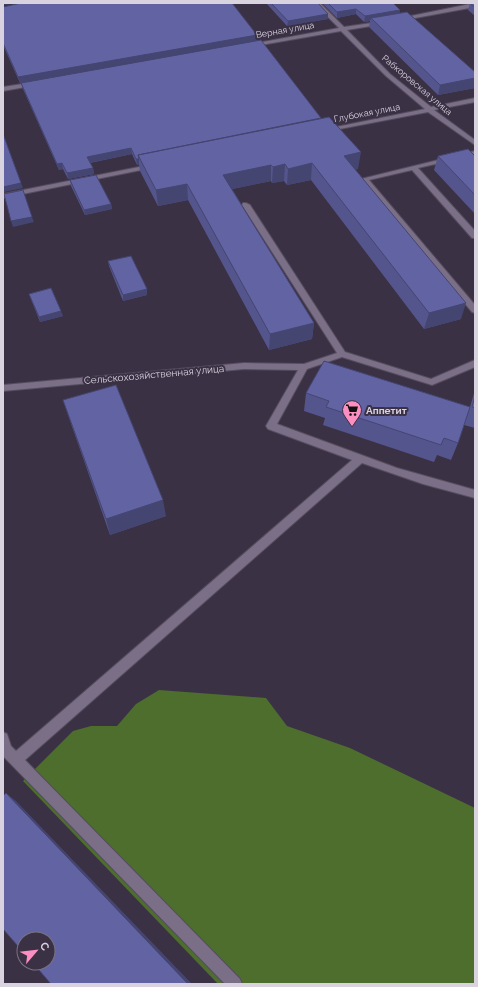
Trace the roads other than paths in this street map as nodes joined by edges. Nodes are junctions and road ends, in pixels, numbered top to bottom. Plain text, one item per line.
1 (317, 3) edge
2 (475, 5) edge
3 (343, 29) junction
4 (243, 47) edge
5 (42, 82) edge
6 (3, 89) edge
7 (475, 100) edge
8 (430, 110) junction
9 (322, 132) edge
10 (475, 143) edge
11 (475, 153) edge
12 (158, 164) edge
13 (414, 168) junction
14 (3, 196) edge
15 (246, 205) dead end
16 (475, 236) edge
17 (475, 310) edge
18 (342, 354) junction
19 (475, 363) edge
20 (304, 367) junction
21 (3, 388) edge
22 (360, 459) junction
23 (475, 494) edge
24 (4, 746) edge
25 (15, 760) junction
26 (235, 984) edge

1 - 3 street, Рабкоровская улица
2 - 3 street, Верная улица
3 - 4 street, Верная улица
3 - 8 street, Рабкоровская улица
5 - 6 street
7 - 8 street, Глубокая улица
8 - 9 street, Глубокая улица
8 - 10 street, Рабкоровская улица
11 - 13 street
12 - 14 street
13 - 16 street
13 - 17 street
15 - 18 street
18 - 19 street
18 - 20 street, Сельскохозяйственная улица
20 - 21 street, Сельскохозяйственная улица
20 - 22 street
22 - 23 street
22 - 25 street
24 - 25 street
25 - 26 street

